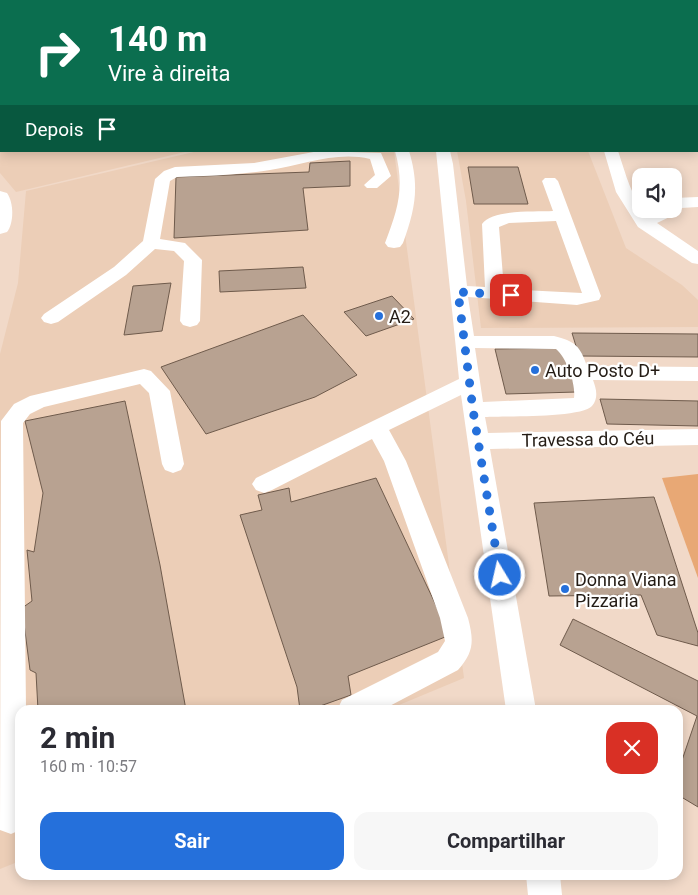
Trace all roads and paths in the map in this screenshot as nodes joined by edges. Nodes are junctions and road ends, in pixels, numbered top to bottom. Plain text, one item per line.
1 (262, 152) edge
2 (343, 152) edge
3 (358, 152) edge
4 (402, 152) edge
5 (443, 152) edge
6 (611, 152) edge
7 (197, 172) junction
8 (550, 181) dead end
9 (372, 185) dead end
10 (622, 186) junction
11 (632, 191) edge
12 (0, 197) edge
13 (563, 216) junction
14 (654, 218) edge
15 (644, 223) junction
16 (0, 228) edge
17 (151, 243) junction
18 (394, 243) dead end
19 (698, 259) edge
20 (458, 292) junction
21 (495, 294) junction
22 (51, 318) dead end
23 (190, 321) dead end
24 (464, 342) junction
25 (579, 373) junction
26 (698, 374) edge
27 (470, 382) junction
28 (473, 410) junction
29 (376, 427) junction
30 (698, 437) edge
31 (478, 441) junction
32 (173, 464) dead end
33 (264, 484) dead end
34 (362, 705) edge
35 (520, 705) edge
36 (11, 818) dead end
37 (544, 880) edge
38 (545, 895) edge

1 - 7 street
2 - 7 street
3 - 9 street
4 - 18 street
5 - 20 street
6 - 10 street
7 - 17 street
8 - 13 street
10 - 11 street
10 - 15 street
12 - 16 highway
13 - 21 street
13 - 21 street
14 - 15 street
15 - 19 street
17 - 22 street
17 - 23 street
20 - 21 street
20 - 24 street
24 - 25 street
24 - 27 street
25 - 26 street
25 - 28 street
27 - 28 street
27 - 29 street
28 - 31 street
29 - 33 street
29 - 34 street
30 - 31 street, Travessa do Céu
31 - 35 street
32 - 36 street
37 - 38 street

